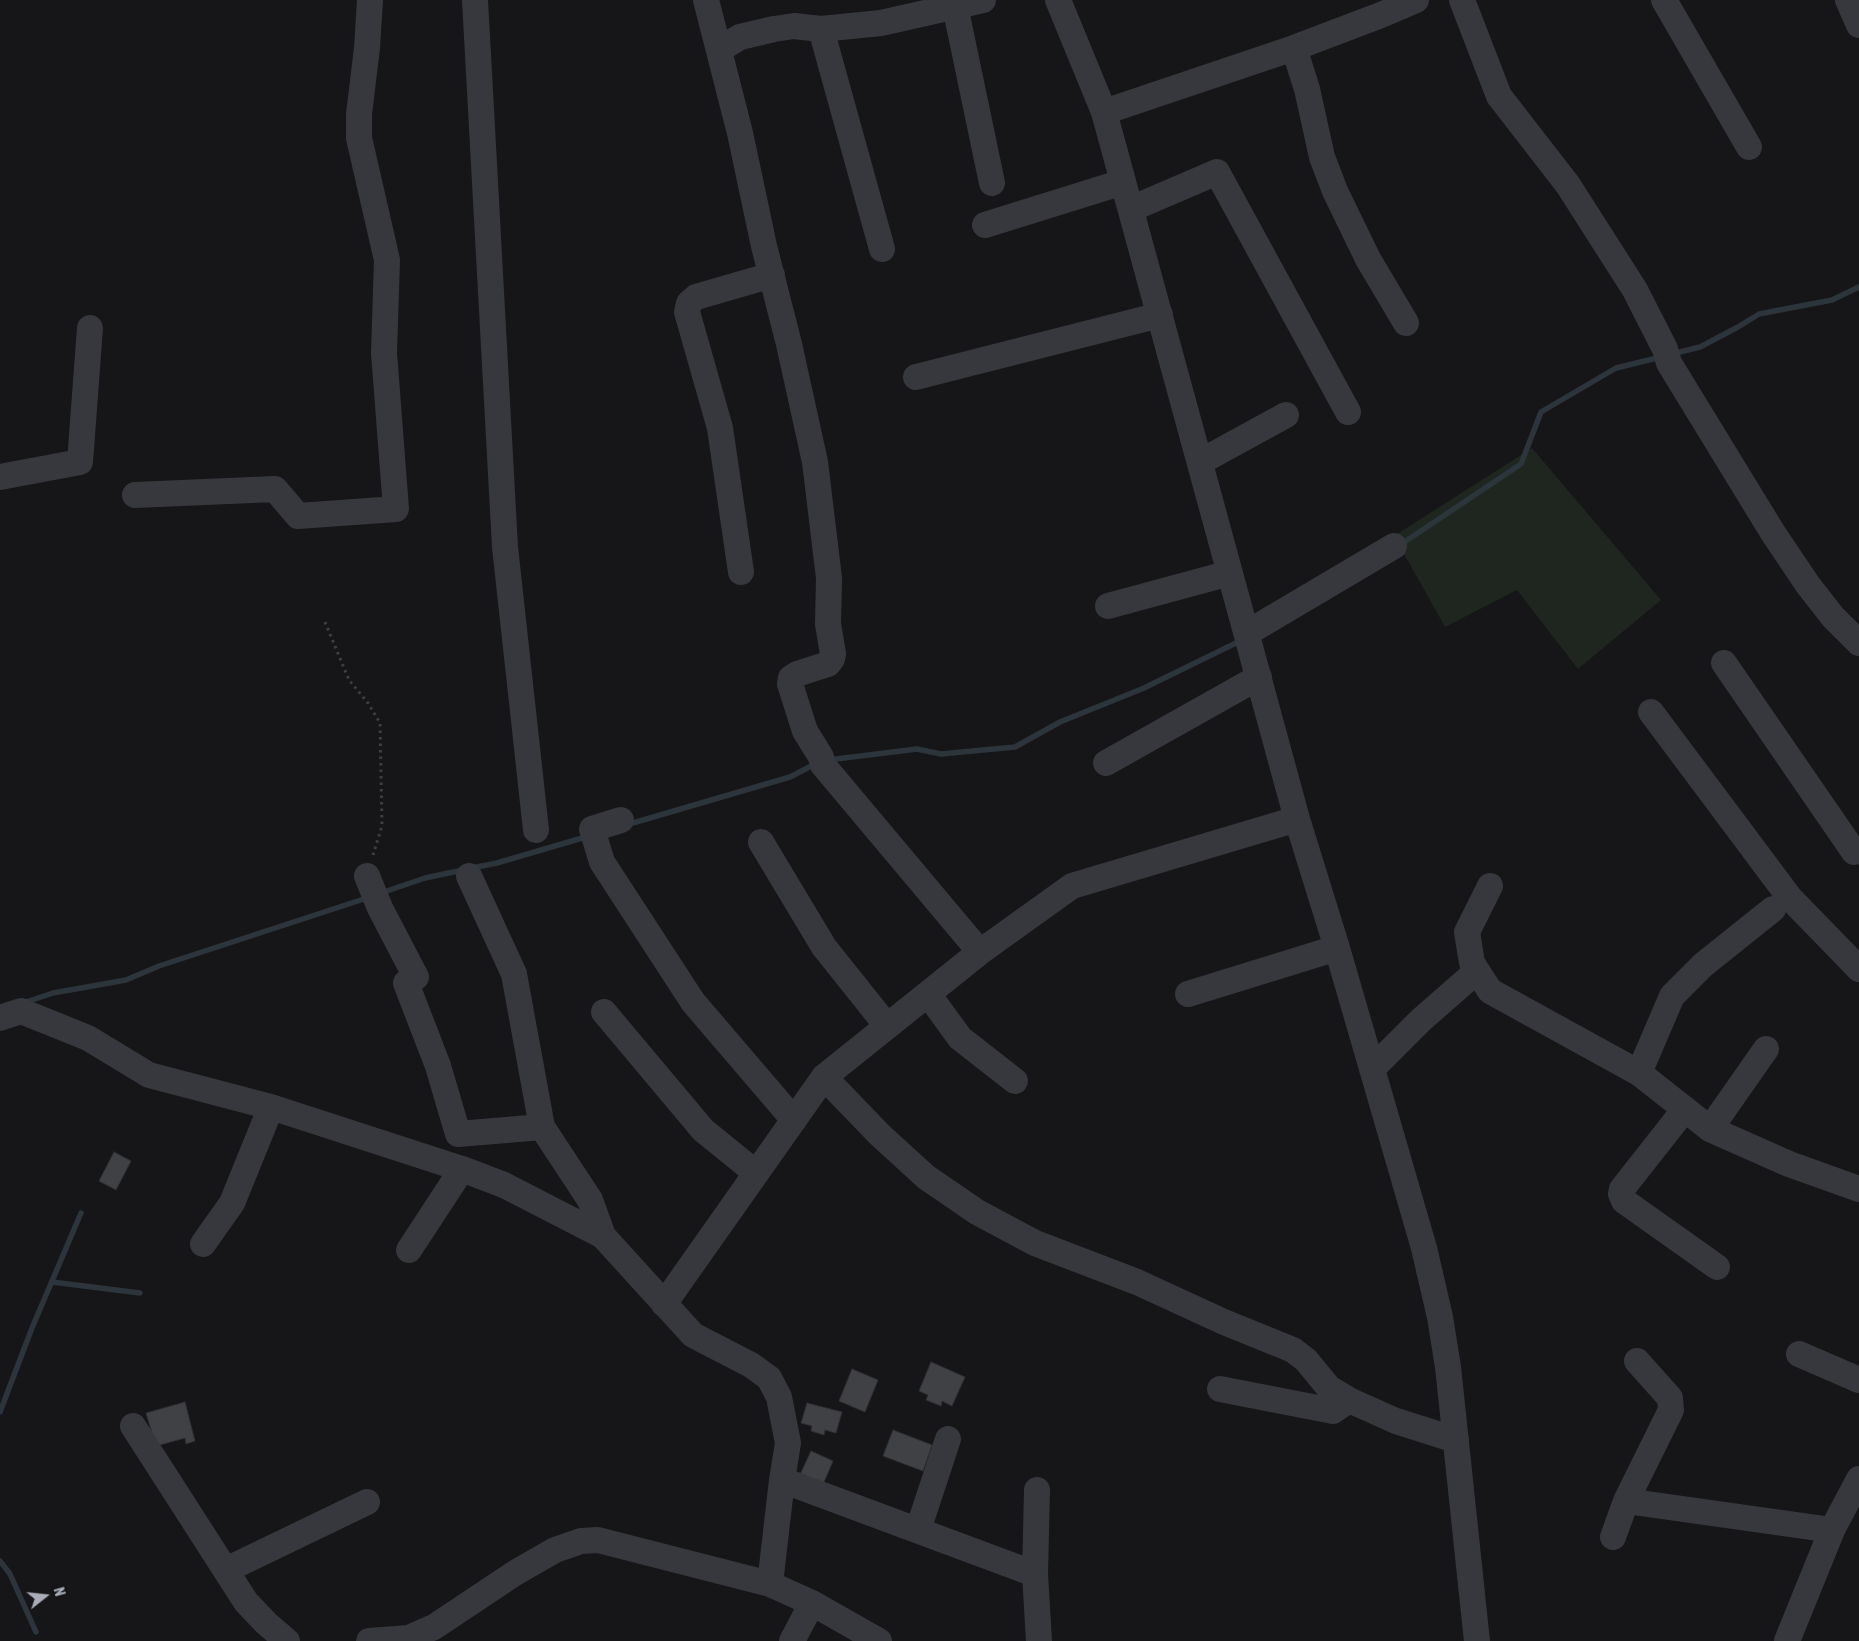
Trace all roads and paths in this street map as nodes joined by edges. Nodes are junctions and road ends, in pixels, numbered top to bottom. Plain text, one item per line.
1 (370, 0) edge
2 (475, 0) edge
3 (706, 0) edge
4 (983, 0) edge
5 (1058, 0) edge
6 (1416, 0) edge
7 (1462, 0) edge
8 (1664, 0) edge
9 (1848, 0) edge
10 (955, 6) junction
11 (1378, 8) edge
12 (1859, 25) edge
13 (821, 29) junction
14 (1294, 48) junction
15 (720, 49) junction
16 (1104, 112) junction
17 (1749, 147) dead end
18 (1123, 182) junction
19 (992, 183) dead end
20 (1131, 209) junction
21 (985, 225) dead end
22 (882, 249) dead end
23 (772, 275) junction
24 (1160, 315) junction
25 (1406, 323) dead end
26 (90, 328) dead end
27 (916, 377) dead end
28 (1348, 412) dead end
29 (1286, 415) dead end
30 (1200, 462) junction
31 (0, 477) edge
32 (135, 495) dead end
33 (1394, 546) dead end
34 (741, 572) dead end
35 (1230, 573) junction
36 (1108, 606) dead end
37 (325, 622) dead end
38 (1247, 633) junction
39 (1859, 643) edge
40 (1724, 663) dead end
41 (1259, 677) junction
42 (1651, 712) dead end
43 (1106, 763) dead end
44 (1297, 819) junction
45 (621, 820) dead end
46 (536, 830) dead end
47 (761, 842) dead end
48 (1851, 854) edge
49 (469, 876) dead end
50 (1490, 886) dead end
51 (371, 889) joint
52 (1772, 909) dead end
53 (1337, 948) junction
54 (980, 952) junction
55 (1859, 969) edge
56 (1477, 971) junction
57 (928, 994) junction
58 (1188, 994) dead end
59 (604, 1012) dead end
60 (0, 1018) edge
61 (887, 1026) junction
62 (1766, 1049) dead end
63 (1372, 1069) junction
64 (1639, 1073) junction
65 (824, 1077) junction
66 (1015, 1081) dead end
67 (271, 1107) junction
68 (1685, 1110) junction
69 (794, 1120) junction
70 (542, 1127) junction
71 (1710, 1129) junction
72 (462, 1169) junction
73 (756, 1173) junction
74 (1859, 1189) edge
75 (603, 1236) junction
76 (203, 1244) dead end
77 (408, 1250) dead end
78 (1717, 1266) dead end
79 (664, 1304) junction
80 (1799, 1354) dead end
81 (1637, 1361) dead end
82 (1859, 1380) edge
83 (1220, 1389) dead end
84 (1349, 1400) junction
85 (133, 1426) dead end
86 (948, 1439) dead end
87 (1456, 1440) junction
88 (1859, 1479) edge
89 (782, 1480) junction
90 (1037, 1490) dead end
91 (1626, 1501) junction
92 (367, 1502) dead end
93 (918, 1530) junction
94 (1832, 1530) junction
95 (1613, 1538) dead end
96 (226, 1570) junction
97 (1034, 1574) junction
98 (770, 1584) junction
99 (812, 1603) junction
100 (287, 1641) edge
101 (369, 1641) edge
102 (792, 1641) edge
103 (879, 1641) edge
104 (1039, 1641) edge
105 (1476, 1641) edge
106 (1787, 1641) edge

1 - 32 street
2 - 46 street
3 - 15 street
4 - 10 street
5 - 16 street
6 - 11 street
7 - 39 street
8 - 17 street
9 - 12 street
10 - 13 street
10 - 19 street
11 - 14 street
13 - 15 street
13 - 22 street
14 - 16 street
14 - 25 street
15 - 23 street
16 - 18 street
18 - 20 street
18 - 21 street
20 - 24 street
20 - 28 street
23 - 34 street
23 - 54 street
24 - 27 street
24 - 30 street
26 - 31 street
29 - 30 street
30 - 35 street
33 - 38 street
35 - 36 street
35 - 38 street
37 - 51 path
38 - 41 street
40 - 48 street
41 - 43 street
41 - 44 street
42 - 55 street
44 - 53 street
44 - 54 street
45 - 69 street
47 - 61 street
49 - 70 street
50 - 56 street
51 - 70 street
52 - 64 street
53 - 58 street
53 - 63 street
54 - 57 street
56 - 63 street
56 - 64 street
57 - 61 street
57 - 66 street
59 - 73 street
60 - 67 street
61 - 65 street
62 - 71 street
63 - 87 street
64 - 68 street
65 - 69 street
65 - 84 street
67 - 72 street
67 - 76 street
68 - 71 street
68 - 78 street
69 - 73 street
70 - 75 street
71 - 74 street
72 - 75 street
72 - 77 street
73 - 79 street
75 - 79 street
79 - 89 street
80 - 82 street
81 - 91 street
83 - 84 street
84 - 87 street
85 - 96 street
86 - 93 street
87 - 105 street
88 - 94 street
89 - 93 street
89 - 98 street
90 - 97 street
91 - 94 street
91 - 95 street
92 - 96 street
93 - 97 street
94 - 106 street
96 - 100 street
97 - 104 street
98 - 99 street
98 - 101 street
99 - 102 street
99 - 103 street

